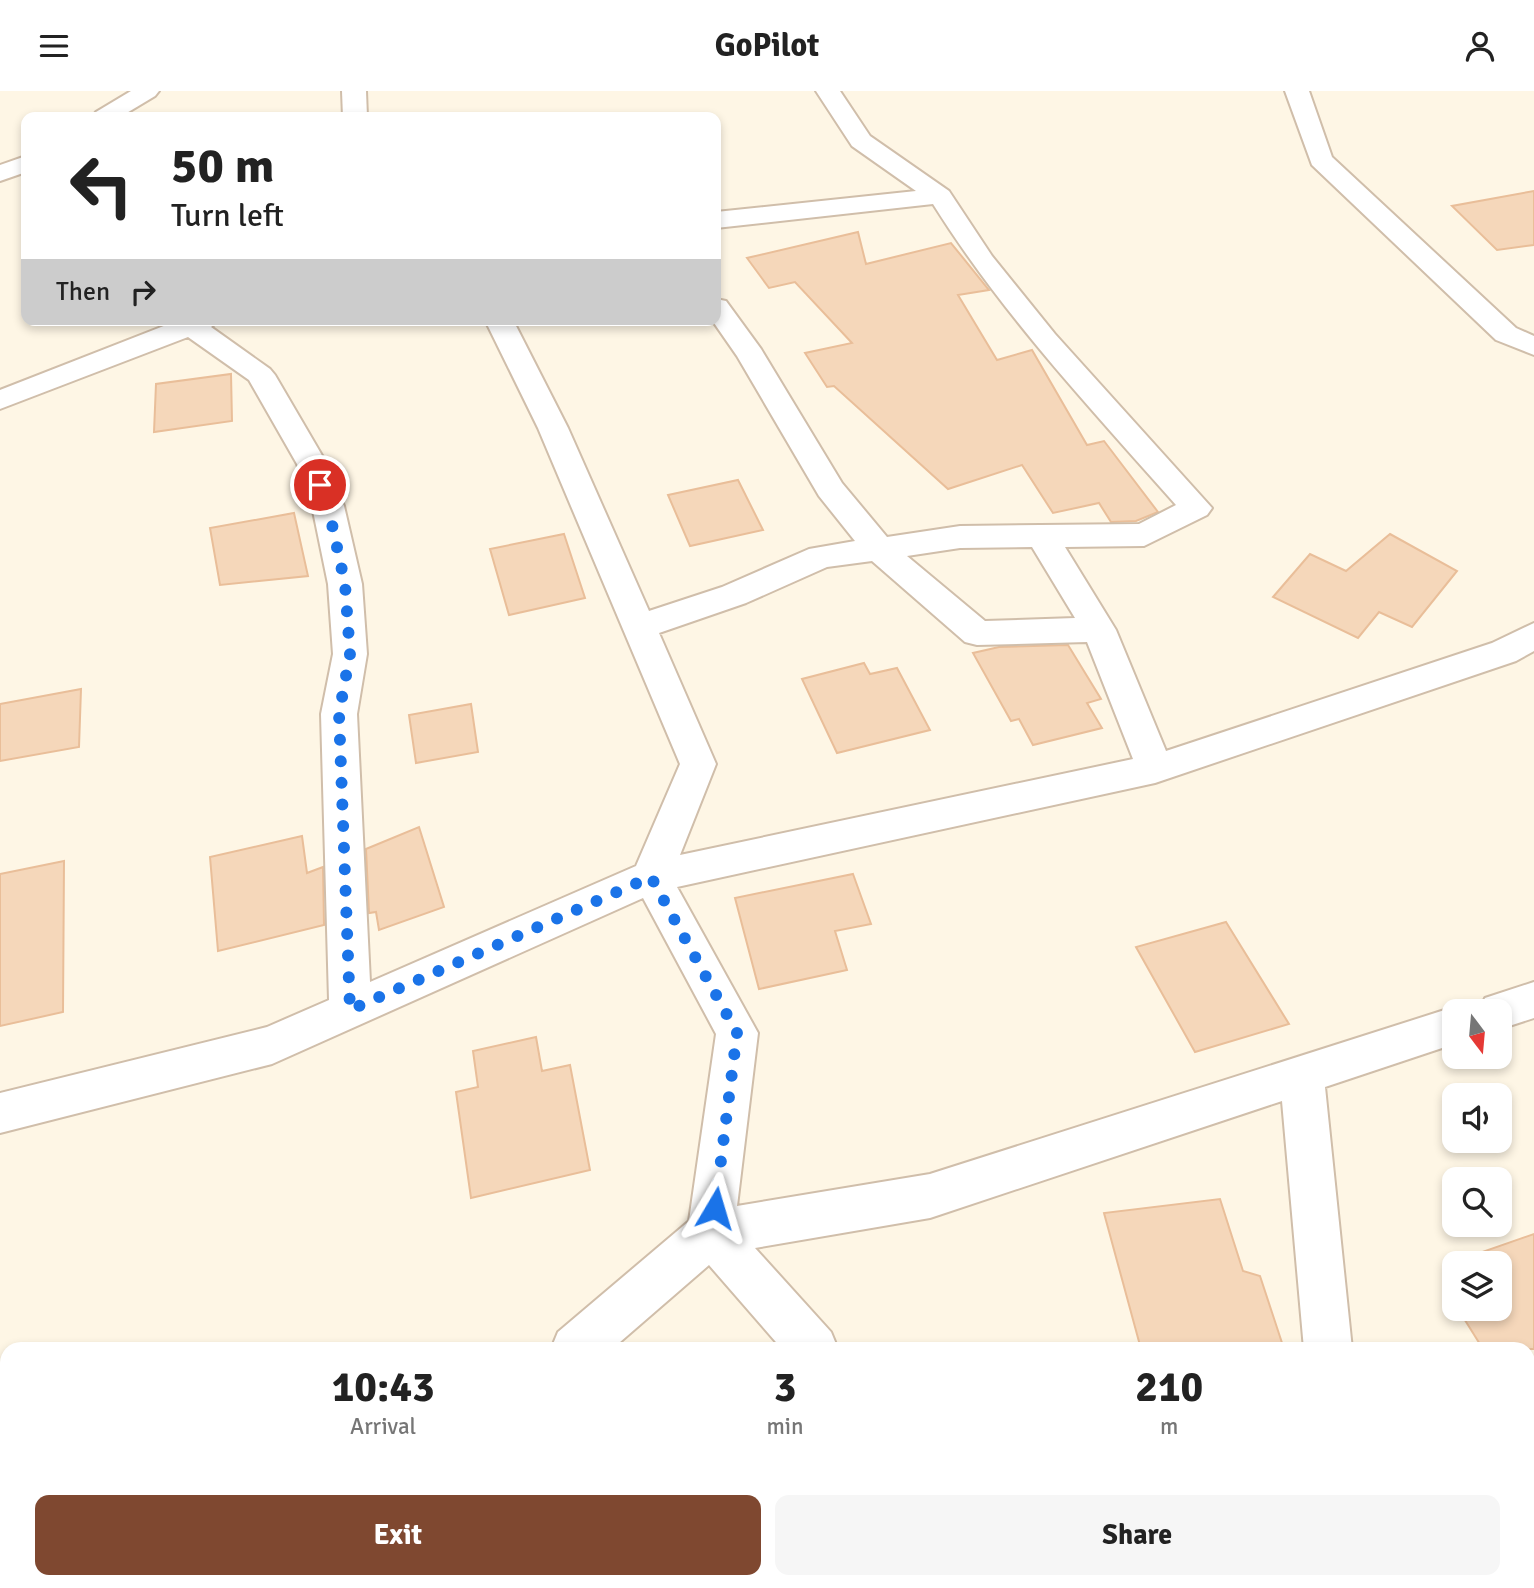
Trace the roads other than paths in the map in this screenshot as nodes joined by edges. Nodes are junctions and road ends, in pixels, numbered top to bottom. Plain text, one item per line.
1 (148, 91) edge
2 (354, 91) edge
3 (828, 91) edge
4 (1297, 91) edge
5 (112, 112) edge
6 (355, 112) edge
7 (21, 165) edge
8 (0, 174) edge
9 (940, 196) junction
10 (721, 219) edge
11 (721, 314) edge
12 (190, 326) edge
13 (202, 326) edge
14 (502, 326) edge
15 (1534, 346) edge
16 (0, 400) edge
17 (1042, 536) junction
18 (879, 549) junction
19 (639, 627) junction
20 (1099, 631) junction
21 (1534, 635) edge
22 (1154, 769) junction
23 (651, 877) junction
24 (1534, 1000) edge
25 (1512, 1007) edge
26 (350, 1010) junction
27 (1442, 1030) edge
28 (1302, 1076) junction
29 (0, 1113) edge
30 (711, 1233) junction
31 (583, 1342) edge
32 (808, 1342) edge
33 (1327, 1342) edge

1 - 5 street
2 - 6 street
3 - 9 street
4 - 15 street
7 - 8 street
9 - 10 street
9 - 17 street
11 - 18 street
12 - 16 street
13 - 26 street
14 - 19 street
17 - 18 street
17 - 20 street
18 - 19 street
18 - 20 street
19 - 23 street
20 - 22 street
21 - 22 street
22 - 23 street
23 - 26 street
23 - 30 street
24 - 25 street
26 - 29 street
27 - 28 street
28 - 30 street
28 - 33 street
30 - 31 street
30 - 32 street

